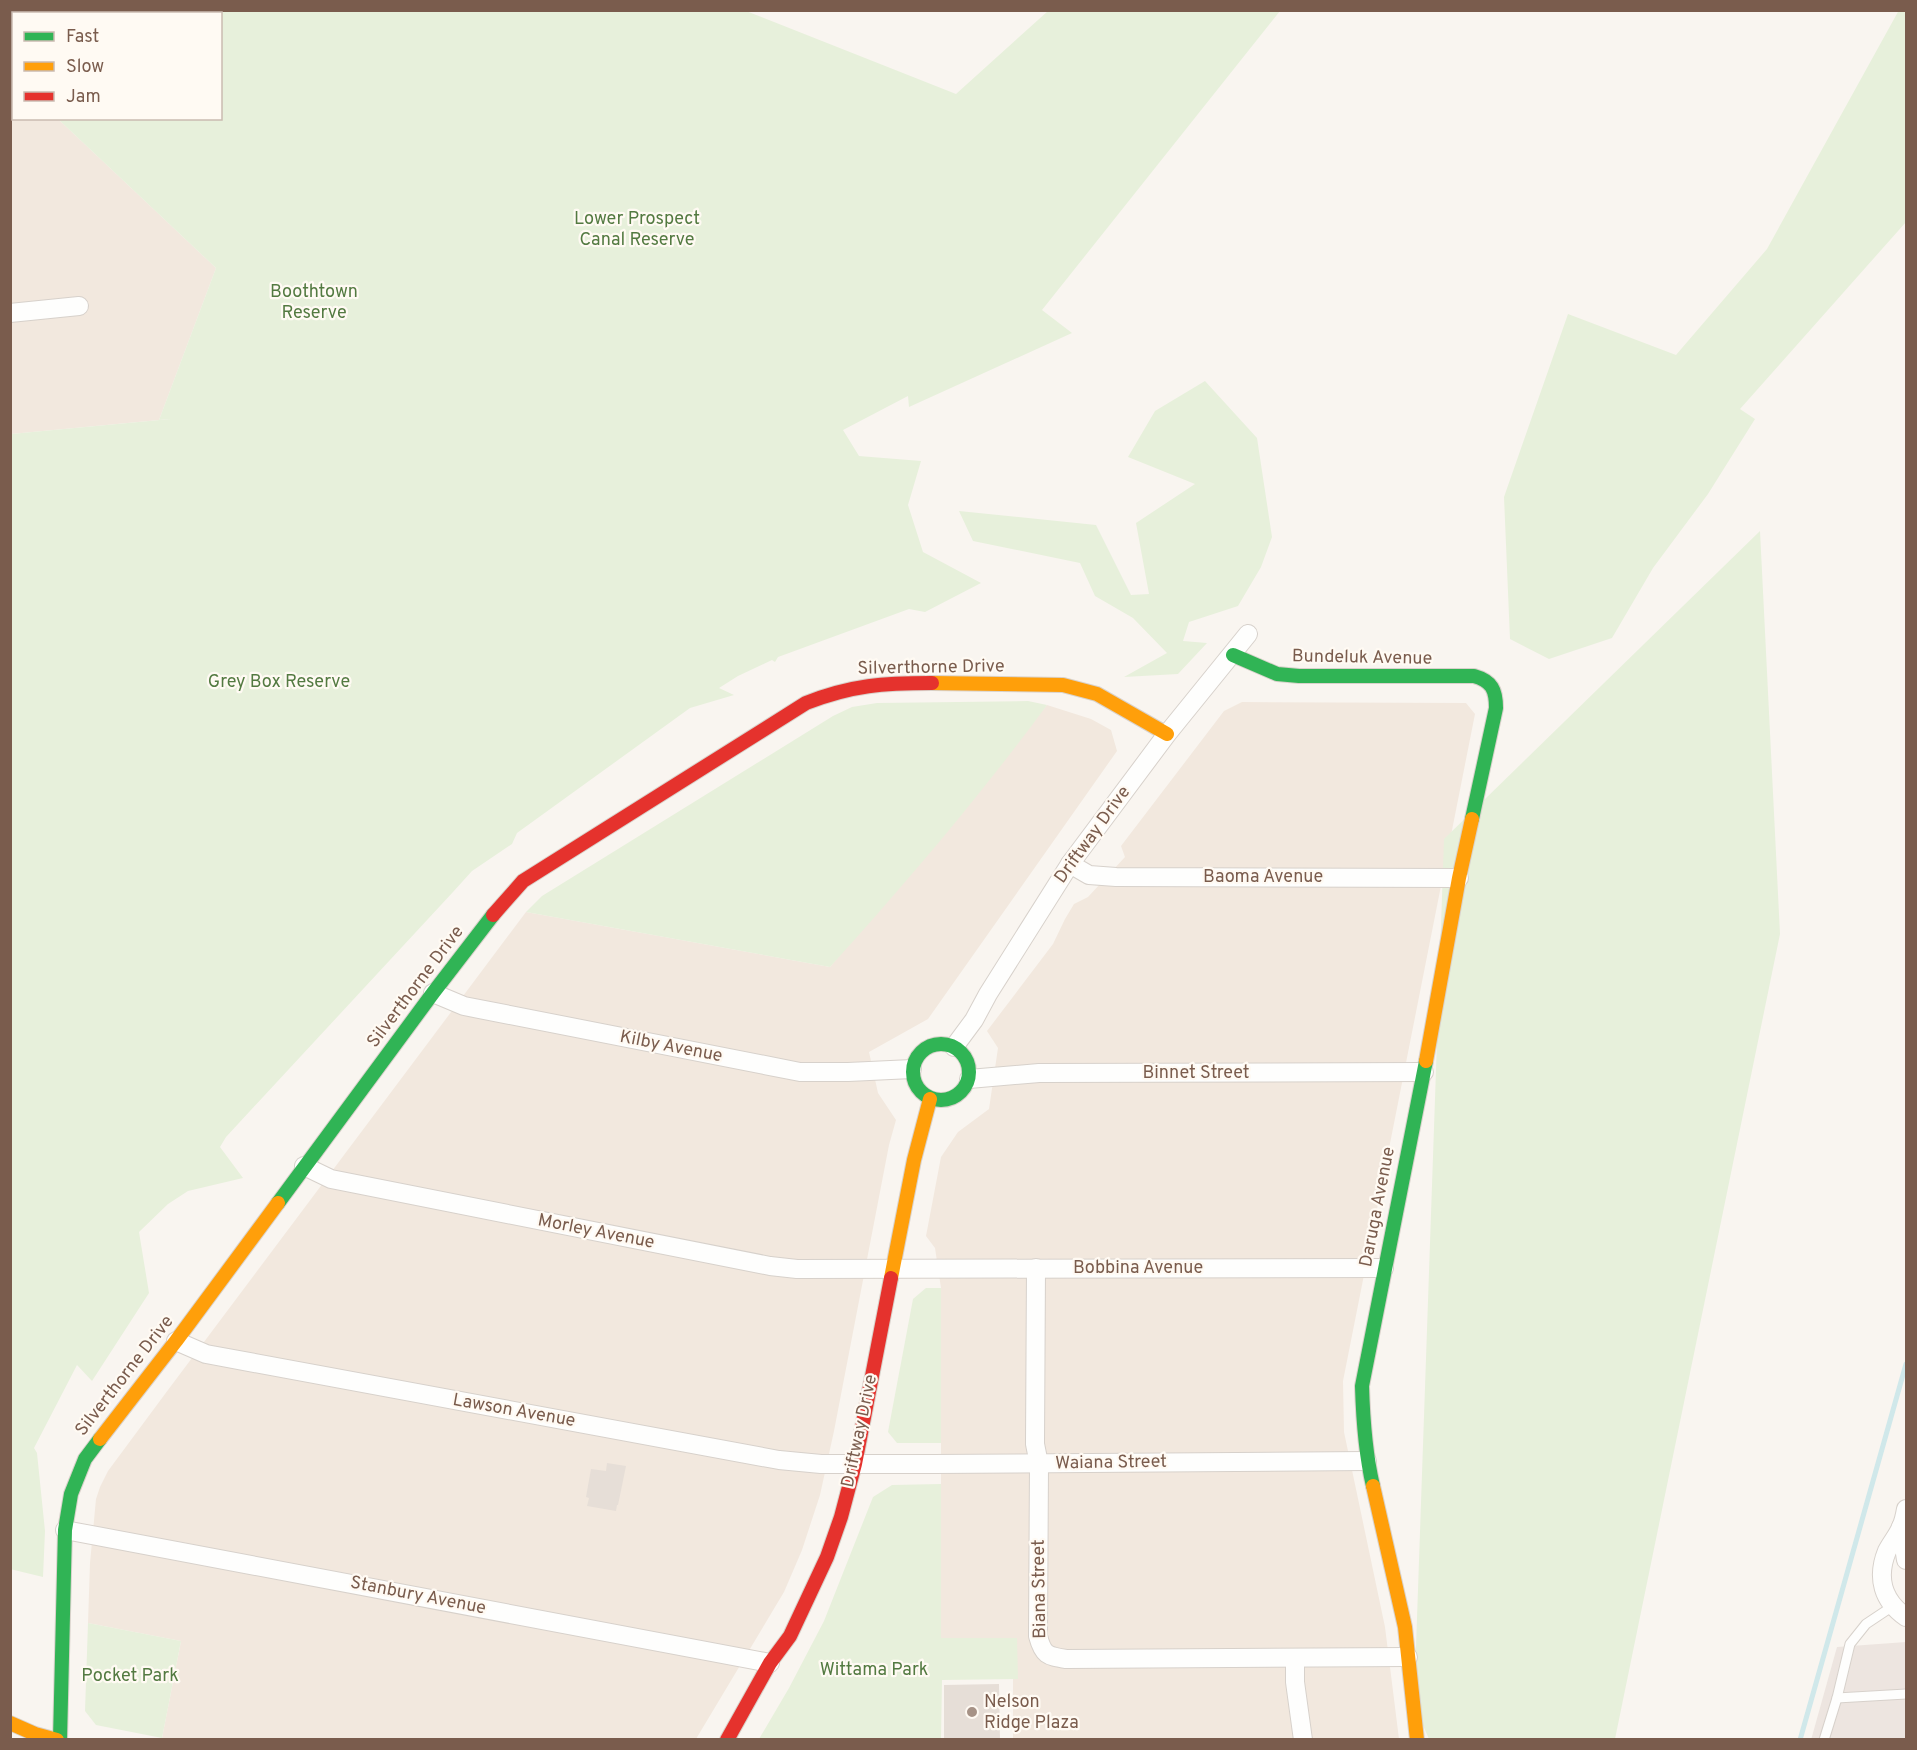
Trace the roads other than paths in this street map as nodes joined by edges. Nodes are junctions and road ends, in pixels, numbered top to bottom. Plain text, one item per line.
1 (79, 306) dead end
2 (10, 313) edge
3 (1248, 634) dead end
4 (1233, 655) junction
5 (1492, 684) joint
6 (1167, 734) junction
7 (1070, 864) junction
8 (1459, 878) junction
9 (433, 993) junction
10 (954, 1047) junction
11 (912, 1069) junction
12 (1424, 1072) junction
13 (969, 1078) junction
14 (930, 1099) junction
15 (304, 1166) junction
16 (1036, 1268) junction
17 (1384, 1268) junction
18 (893, 1269) junction
19 (176, 1341) junction
20 (1367, 1461) junction
21 (855, 1464) junction
22 (1039, 1464) junction
23 (1906, 1509) edge
24 (1901, 1527) junction
25 (65, 1530) junction
26 (1906, 1560) edge
27 (1900, 1611) edge
28 (1408, 1657) junction
29 (1295, 1658) junction
30 (770, 1664) junction
31 (1906, 1694) edge
32 (1838, 1698) junction
33 (10, 1723) edge
34 (59, 1740) edge
35 (727, 1740) edge
36 (1303, 1740) edge
37 (1417, 1740) edge
38 (1824, 1740) edge

1 - 2 street
3 - 4 street, Driftway Drive
4 - 5 street, Bundeluk Avenue
4 - 6 street, Driftway Drive
5 - 8 street, Daruga Avenue
6 - 7 street, Driftway Drive
6 - 9 street, Silverthorne Drive
7 - 8 street, Baoma Avenue
7 - 10 street, Driftway Drive
8 - 12 street, Daruga Avenue
9 - 11 street, Kilby Avenue
9 - 15 street, Silverthorne Drive
10 - 11 street
10 - 13 street
11 - 14 street
12 - 13 street, Binnet Street
12 - 17 street, Daruga Avenue
13 - 14 street
14 - 18 street, Driftway Drive
15 - 18 street, Morley Avenue
15 - 19 street, Silverthorne Drive
16 - 17 street, Bobbina Avenue
16 - 18 street, Bobbina Avenue
16 - 22 street, Biana Street
17 - 20 street, Daruga Avenue
18 - 21 street, Driftway Drive
19 - 21 street, Lawson Avenue
19 - 25 street, Silverthorne Drive
20 - 22 street, Waiana Street
20 - 28 street, Daruga Avenue
21 - 22 street, Waiana Street
21 - 30 street, Driftway Drive
22 - 29 street, Biana Street
23 - 24 street
24 - 26 street
24 - 27 street
25 - 30 street, Stanbury Avenue
25 - 34 street, Silverthorne Drive
27 - 32 lane
28 - 29 street, Biana Street
28 - 37 street, Daruga Avenue
29 - 36 street
30 - 35 street, Driftway Drive
31 - 32 lane
32 - 38 lane
33 - 34 street

